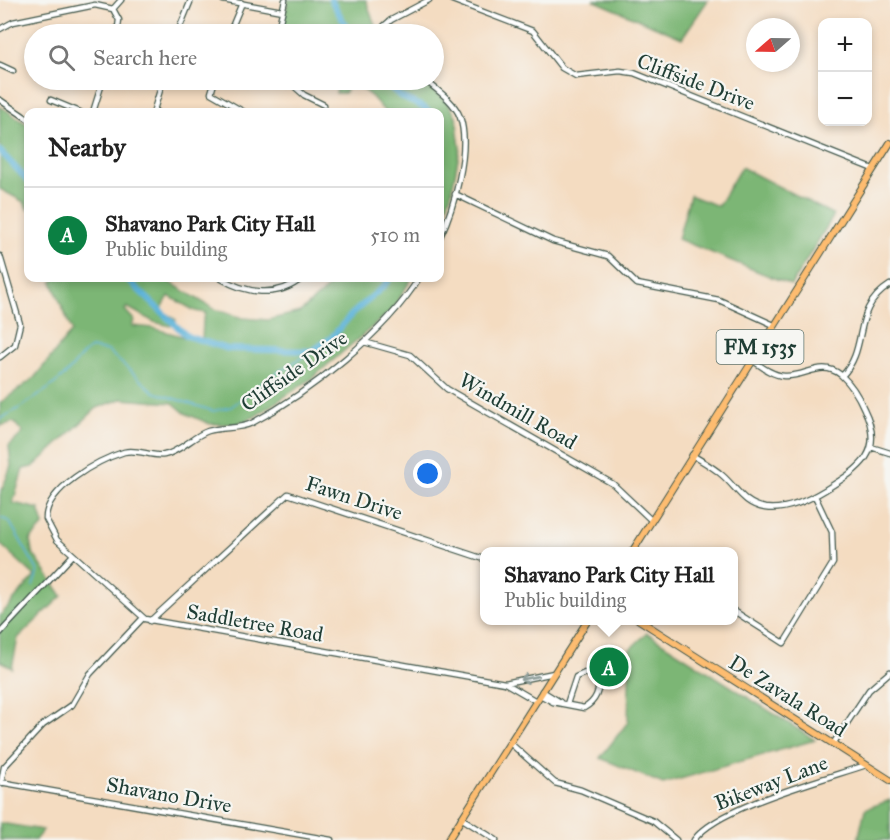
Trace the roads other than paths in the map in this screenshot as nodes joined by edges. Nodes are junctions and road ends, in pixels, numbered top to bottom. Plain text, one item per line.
1 (121, 0) edge
2 (191, 0) edge
3 (223, 0) edge
4 (285, 0) edge
5 (429, 0) edge
6 (452, 0) edge
7 (242, 3) junction
8 (113, 9) junction
9 (282, 11) junction
10 (118, 24) edge
11 (181, 24) edge
12 (233, 24) edge
13 (279, 24) edge
14 (386, 24) edge
15 (0, 28) edge
16 (0, 65) edge
17 (13, 71) dead end
18 (100, 90) edge
19 (160, 90) edge
20 (212, 90) edge
21 (299, 90) edge
22 (437, 90) edge
23 (0, 100) edge
24 (51, 100) dead end
25 (324, 105) dead end
26 (233, 106) joint
27 (70, 108) edge
28 (94, 108) edge
29 (156, 108) edge
30 (236, 108) edge
31 (24, 115) edge
32 (890, 143) edge
33 (873, 169) junction
34 (455, 194) junction
35 (444, 226) edge
36 (0, 256) edge
37 (8, 281) junction
38 (228, 282) edge
39 (295, 282) edge
40 (415, 282) edge
41 (0, 283) edge
42 (890, 285) edge
43 (774, 325) junction
44 (364, 342) junction
45 (0, 357) edge
46 (752, 360) junction
47 (842, 376) junction
48 (871, 447) junction
49 (890, 453) edge
50 (692, 455) junction
51 (815, 496) junction
52 (46, 514) joint
53 (651, 520) junction
54 (635, 547) edge
55 (73, 555) junction
56 (480, 558) edge
57 (738, 614) edge
58 (143, 618) junction
59 (150, 621) junction
60 (585, 625) edge
61 (645, 625) edge
62 (0, 633) edge
63 (890, 672) edge
64 (554, 673) junction
65 (505, 683) junction
66 (541, 693) junction
67 (536, 702) junction
68 (567, 704) junction
69 (510, 743) junction
70 (833, 744) junction
71 (866, 765) junction
72 (890, 780) edge
73 (1, 782) edge
74 (461, 819) junction
75 (331, 840) edge
76 (448, 840) edge
77 (496, 840) edge
78 (676, 840) edge
79 (694, 840) edge

1 - 8 street
2 - 11 street
3 - 7 street
4 - 9 street
5 - 14 street
6 - 33 street, Cliffside Drive
7 - 9 street
7 - 12 street
8 - 10 street
8 - 15 street
9 - 13 street
16 - 17 street
18 - 28 street
19 - 29 street
20 - 26 street
21 - 25 street
22 - 34 street
23 - 31 street
24 - 27 street
26 - 30 street
32 - 33 main road, FM 1535
33 - 43 main road, FM 1535
34 - 35 street
34 - 43 street
36 - 37 street
37 - 41 street
37 - 45 street
38 - 39 street
40 - 44 street, Cliffside Drive
42 - 47 street
43 - 46 main road, FM 1535
44 - 52 street, Cliffside Drive
44 - 53 street, Windmill Road
46 - 47 street
46 - 50 main road, FM 1535
47 - 48 street
48 - 49 street
48 - 51 street
50 - 51 street
50 - 53 main road, FM 1535
51 - 57 street
52 - 55 street, Saddletree Road
53 - 54 main road, FM 1535
55 - 58 street, Saddletree Road
55 - 62 street
56 - 59 street, Fawn Drive
58 - 59 street, Saddletree Road
58 - 73 street
59 - 65 street, Saddletree Road
60 - 64 main road
61 - 70 main road, De Zavala Road
63 - 70 street
64 -> 65 street, Saddletree Road
64 - 66 main road
65 - 67 street, Saddletree Road
66 - 67 main road
66 - 68 street
67 - 69 main road
68 - 68 street
69 - 74 main road
69 - 78 street
70 - 71 main road, De Zavala Road
71 - 72 main road, De Zavala Road
71 - 79 street, Bikeway Lane
73 - 75 street, Shavano Drive
74 - 76 main road
74 - 77 street

